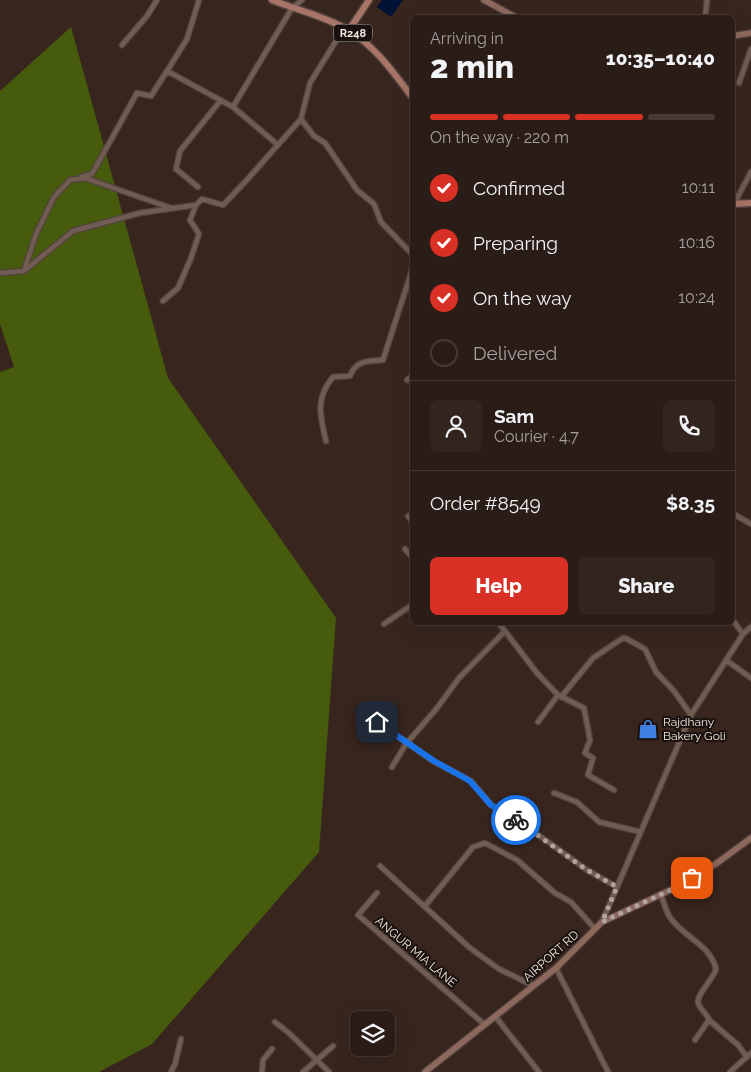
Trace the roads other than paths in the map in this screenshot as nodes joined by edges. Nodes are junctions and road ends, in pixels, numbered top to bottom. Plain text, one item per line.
1 (157, 0) edge
2 (199, 0) edge
3 (272, 0) edge
4 (302, 0) edge
5 (370, 0) edge
6 (484, 0) edge
7 (707, 0) edge
8 (491, 2) edge
9 (292, 8) junction
10 (513, 15) edge
11 (705, 15) edge
12 (346, 29) junction
13 (751, 33) edge
14 (735, 36) edge
15 (122, 45) dead end
16 (751, 49) edge
17 (167, 71) junction
18 (739, 83) dead end
19 (410, 94) edge
20 (220, 100) junction
21 (233, 107) junction
22 (301, 119) junction
23 (278, 145) junction
24 (751, 172) edge
25 (70, 180) junction
26 (198, 187) dead end
27 (735, 200) edge
28 (751, 203) edge
29 (735, 204) edge
30 (196, 205) junction
31 (172, 209) junction
32 (410, 252) edge
33 (24, 271) junction
34 (0, 274) edge
35 (410, 276) edge
36 (163, 301) dead end
37 (410, 378) edge
38 (407, 380) dead end
39 (326, 441) dead end
40 (735, 515) edge
41 (408, 516) dead end
42 (410, 518) edge
43 (751, 524) edge
44 (405, 549) dead end
45 (410, 555) edge
46 (410, 606) edge
47 (735, 623) edge
48 (384, 624) dead end
49 (500, 625) edge
50 (751, 626) edge
51 (505, 631) junction
52 (744, 634) junction
53 (726, 660) junction
54 (751, 678) edge
55 (560, 696) junction
56 (691, 715) junction
57 (377, 722) dead end
58 (538, 722) dead end
59 (406, 744) junction
60 (392, 766) dead end
61 (614, 790) dead end
62 (554, 793) dead end
63 (642, 832) junction
64 (751, 838) edge
65 (380, 866) dead end
66 (617, 887) junction
67 (378, 893) dead end
68 (662, 895) junction
69 (425, 906) junction
70 (602, 922) junction
71 (595, 929) junction
72 (556, 968) junction
73 (534, 986) junction
74 (495, 1016) junction
75 (709, 1020) junction
76 (275, 1022) dead end
77 (484, 1024) junction
78 (182, 1039) dead end
79 (694, 1040) dead end
80 (333, 1046) dead end
81 (272, 1049) dead end
82 (749, 1055) edge
83 (316, 1061) junction
84 (171, 1072) edge
85 (262, 1072) edge
86 (303, 1072) edge
87 (328, 1072) edge
88 (424, 1072) edge
89 (539, 1072) edge
90 (608, 1072) edge
91 (730, 1072) edge

1 - 15 street
2 - 17 street
3 - 9 main road, R248
4 - 9 street
5 - 12 main road
6 - 8 main road
7 - 11 street
8 - 10 main road
9 - 12 main road, R248
9 - 21 street
12 - 19 main road, R248
12 - 22 street
13 - 14 main road
16 - 18 street
17 - 20 street
17 - 25 street
20 - 21 street
20 - 26 street
21 - 23 street
22 - 23 street
22 - 32 street
23 - 30 street
24 - 27 street
25 - 31 street
25 - 33 street
28 - 29 main road
30 - 31 street
30 - 36 street
31 - 33 street
33 - 34 street
35 - 39 street
37 - 38 street
40 - 43 street
41 - 42 street
44 - 45 street
46 - 48 street
47 - 52 street
49 - 51 street
50 - 52 street
51 - 55 street
51 - 59 street
52 - 53 street
53 - 54 street
53 - 56 street
55 - 56 street
55 - 58 street
55 - 61 street
56 - 63 street
57 - 59 street
59 - 60 street
59 - 66 street
62 - 63 street
63 - 66 street
64 - 68 main road, AIRPORT RD
65 - 69 street
66 - 70 street
67 - 77 street, ANGUR MIA LANE
68 - 70 main road, AIRPORT RD
68 - 75 street
69 - 71 street
69 - 73 street
70 - 71 main road, AIRPORT RD
71 - 72 main road, AIRPORT RD
72 - 73 main road, AIRPORT RD
72 - 90 street
73 - 74 main road, AIRPORT RD
74 - 77 main road, AIRPORT RD
74 - 89 street
75 - 79 street
75 - 82 street
76 - 83 street
77 - 88 main road, AIRPORT RD
78 - 84 street
80 - 83 street
81 - 85 street
82 - 91 street
83 - 86 street
83 - 87 street

